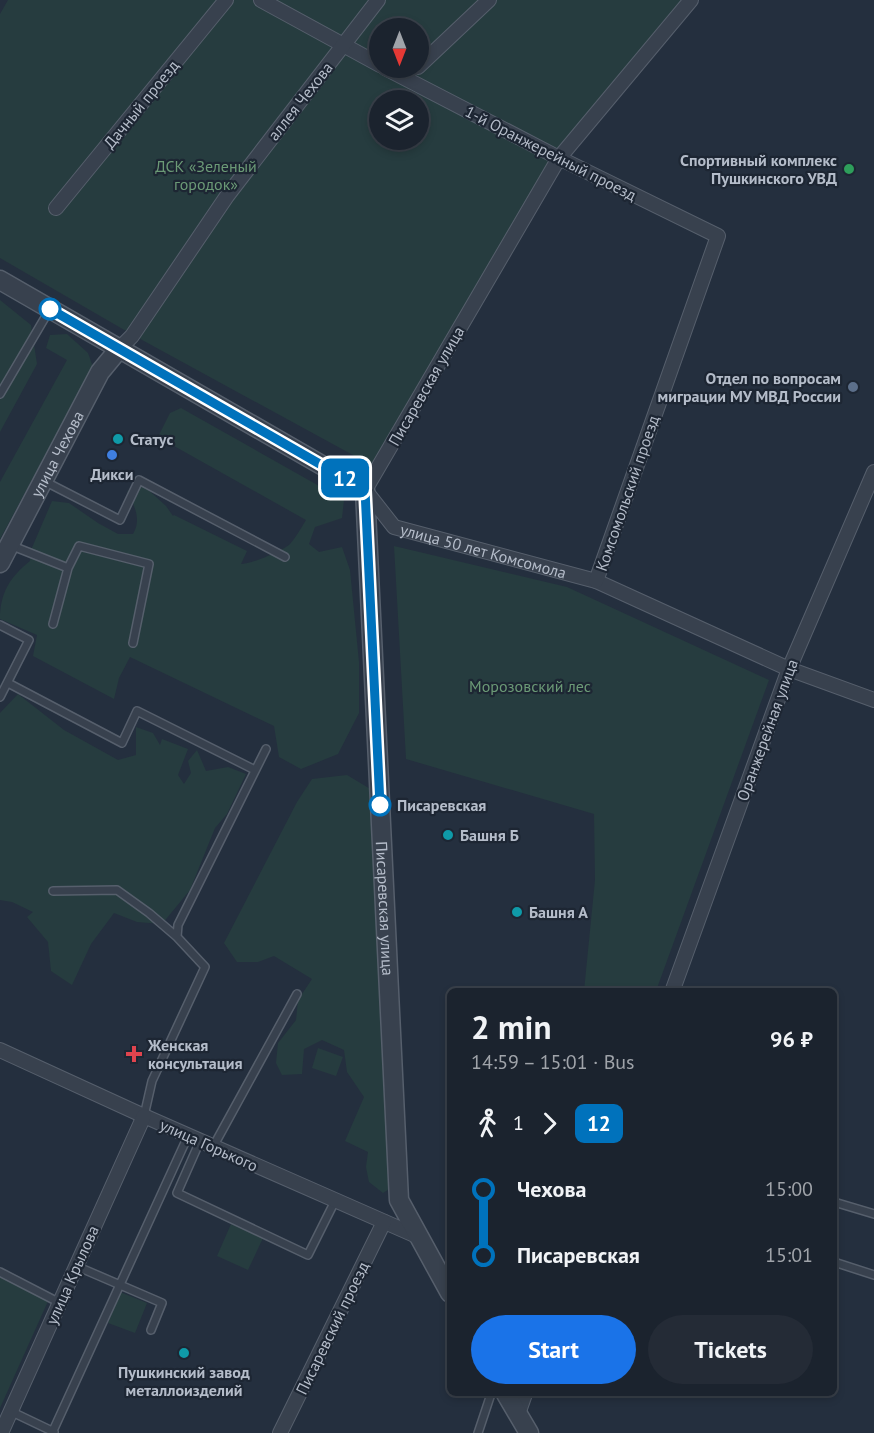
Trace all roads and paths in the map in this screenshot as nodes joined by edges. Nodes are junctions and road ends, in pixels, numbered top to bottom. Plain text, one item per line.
1 (226, 0) edge
2 (261, 0) edge
3 (378, 0) edge
4 (489, 0) edge
5 (691, 0) edge
6 (344, 46) junction
7 (429, 57) edge
8 (369, 59) edge
9 (406, 79) edge
10 (559, 158) junction
11 (56, 208) dead end
12 (718, 236) joint
13 (0, 280) edge
14 (50, 309) junction
15 (119, 349) junction
16 (0, 394) edge
17 (874, 472) edge
18 (44, 481) junction
19 (365, 490) junction
20 (10, 545) junction
21 (285, 557) dead end
22 (0, 563) edge
23 (68, 568) junction
24 (596, 581) junction
25 (53, 624) dead end
26 (0, 625) edge
27 (133, 643) dead end
28 (789, 669) junction
29 (8, 683) junction
30 (0, 697) edge
31 (874, 700) edge
32 (266, 749) dead end
33 (255, 770) junction
34 (53, 891) dead end
35 (177, 938) junction
36 (673, 988) edge
37 (297, 994) dead end
38 (0, 1050) edge
39 (144, 1116) junction
40 (200, 1141) junction
41 (335, 1201) junction
42 (837, 1203) edge
43 (874, 1214) edge
44 (384, 1222) junction
45 (419, 1237) junction
46 (837, 1263) edge
47 (76, 1266) junction
48 (0, 1272) edge
49 (874, 1275) edge
50 (120, 1286) junction
51 (447, 1288) edge
52 (60, 1303) junction
53 (151, 1330) dead end
54 (490, 1396) edge
55 (507, 1396) edge
56 (524, 1396) edge
57 (10, 1411) junction
58 (518, 1414) junction
59 (54, 1432) edge
60 (1, 1433) edge
61 (280, 1433) edge
62 (478, 1433) edge
63 (529, 1433) edge

1 - 11 street, Дачный проезд
2 - 6 street
3 - 6 street, аллея Чехова
4 - 7 street
5 - 10 street, Писаревская улица
6 - 8 street
6 - 15 street, аллея Чехова
9 - 10 street, 1-й Оранжерейный проезд
10 - 12 street, 1-й Оранжерейный проезд
10 - 19 street, Писаревская улица
12 - 24 street, Комсомольский проезд
13 - 14 street, улица 50 лет Комсомола
14 - 15 street, улица 50 лет Комсомола
14 - 16 lane
15 - 18 street, улица Чехова
15 - 19 street, улица 50 лет Комсомола
17 - 28 street, Оранжерейная улица
18 - 20 street, улица Чехова
18 - 21 lane
19 - 24 street, улица 50 лет Комсомола
19 - 45 street, Писаревская улица
20 - 22 street, улица Чехова
20 - 23 lane
23 - 25 lane
23 - 27 lane
24 - 28 street, улица 50 лет Комсомола
26 - 29 lane
28 - 31 street, улица 50 лет Комсомола
28 - 36 street, Оранжерейная улица
29 - 30 lane
29 - 33 lane
32 - 33 lane
33 - 35 lane
34 - 35 lane
35 - 39 lane
37 - 40 lane
38 - 39 street, улица Горького
39 - 40 street, улица Горького
39 - 47 street, улица Крылова
40 - 41 street, улица Горького
40 - 41 lane
40 - 50 lane
41 - 44 street, улица Горького
42 - 43 lane
44 - 45 street, улица Горького
44 - 61 street, Писаревский проезд
45 - 51 street, Писаревская улица
46 - 49 lane
47 - 50 lane
47 - 52 street, улица Крылова
48 - 52 lane
50 - 53 lane
50 - 59 lane
52 - 57 street, улица Крылова
54 - 62 lane
55 - 58 street
56 - 58 street
57 - 59 lane
57 - 60 street, улица Крылова
58 - 63 street

